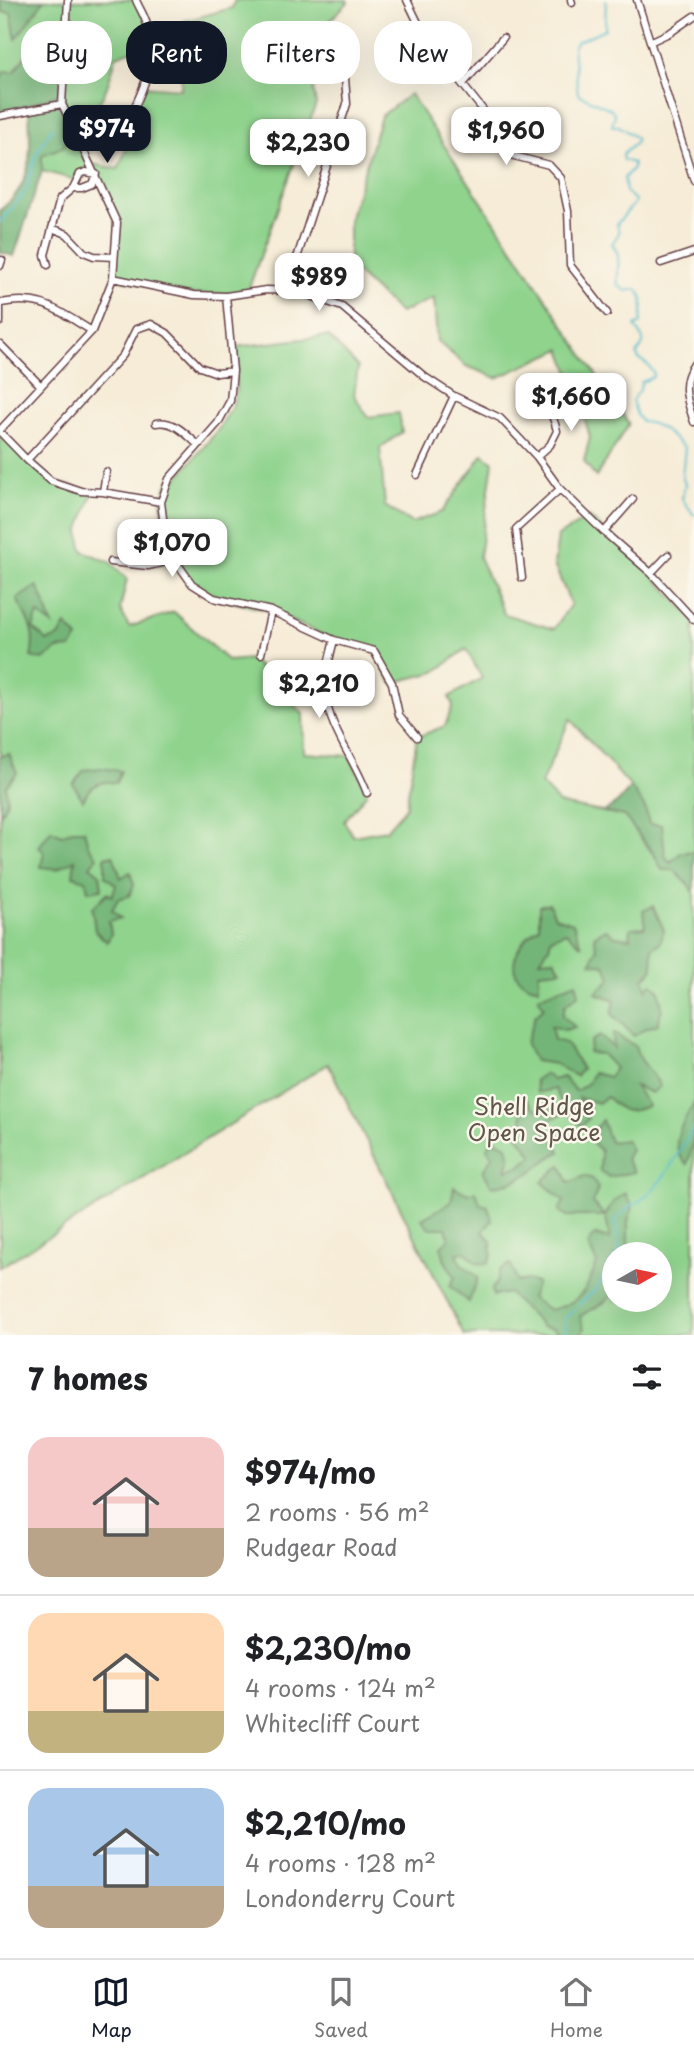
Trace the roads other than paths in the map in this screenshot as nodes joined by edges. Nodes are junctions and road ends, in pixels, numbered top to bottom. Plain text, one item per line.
1 (68, 0) edge
2 (136, 0) edge
3 (407, 0) edge
4 (637, 0) edge
5 (694, 16) edge
6 (417, 21) edge
7 (503, 38) dead end
8 (652, 41) junction
9 (472, 74) edge
10 (345, 84) edge
11 (463, 84) edge
12 (62, 104) junction
13 (0, 116) edge
14 (120, 134) dead end
15 (96, 174) junction
16 (694, 178) edge
17 (73, 188) junction
18 (52, 228) junction
19 (694, 252) edge
20 (114, 257) junction
21 (661, 263) dead end
22 (48, 265) dead end
23 (113, 278) junction
24 (297, 291) junction
25 (226, 296) junction
26 (0, 303) edge
27 (607, 313) dead end
28 (0, 322) edge
29 (92, 331) junction
30 (0, 344) edge
31 (694, 363) edge
32 (233, 371) junction
33 (41, 386) junction
34 (546, 394) dead end
35 (454, 396) junction
36 (694, 422) edge
37 (156, 423) dead end
38 (0, 431) edge
39 (198, 445) junction
40 (537, 457) junction
41 (26, 460) junction
42 (106, 472) dead end
43 (417, 475) dead end
44 (560, 489) junction
45 (103, 492) junction
46 (633, 499) dead end
47 (161, 502) junction
48 (604, 533) junction
49 (668, 555) dead end
50 (175, 561) junction
51 (110, 562) dead end
52 (651, 573) junction
53 (522, 578) dead end
54 (271, 611) junction
55 (694, 620) edge
56 (334, 640) junction
57 (261, 654) dead end
58 (417, 737) dead end
59 (367, 793) dead end

1 - 12 street
2 - 14 street
3 - 6 street
4 - 8 street
5 - 8 street
7 - 9 street
8 - 16 street
10 - 24 street
11 - 27 street
12 - 13 street
12 - 15 street
15 - 17 street
15 - 17 street
15 - 20 street
17 - 18 street
18 - 20 street
18 - 22 street
19 - 21 street
20 - 23 street
23 - 25 street
23 - 29 street
24 - 25 street
24 - 35 street
25 - 32 street
26 - 28 street
26 - 29 street
29 - 33 street
30 - 33 street
31 - 36 street
32 - 39 street
32 - 41 street
33 - 38 street
34 - 40 street
35 - 40 street
35 - 43 street
37 - 39 street
38 - 41 street
39 - 47 street
40 - 44 street
41 - 45 street
42 - 45 street
44 - 48 street
44 - 53 street
45 - 47 street
46 - 48 street
47 - 50 street
48 - 52 street
49 - 52 street
50 - 51 street
50 - 54 street
52 - 55 street
54 - 56 street
54 - 57 street
56 - 58 street
56 - 59 street

